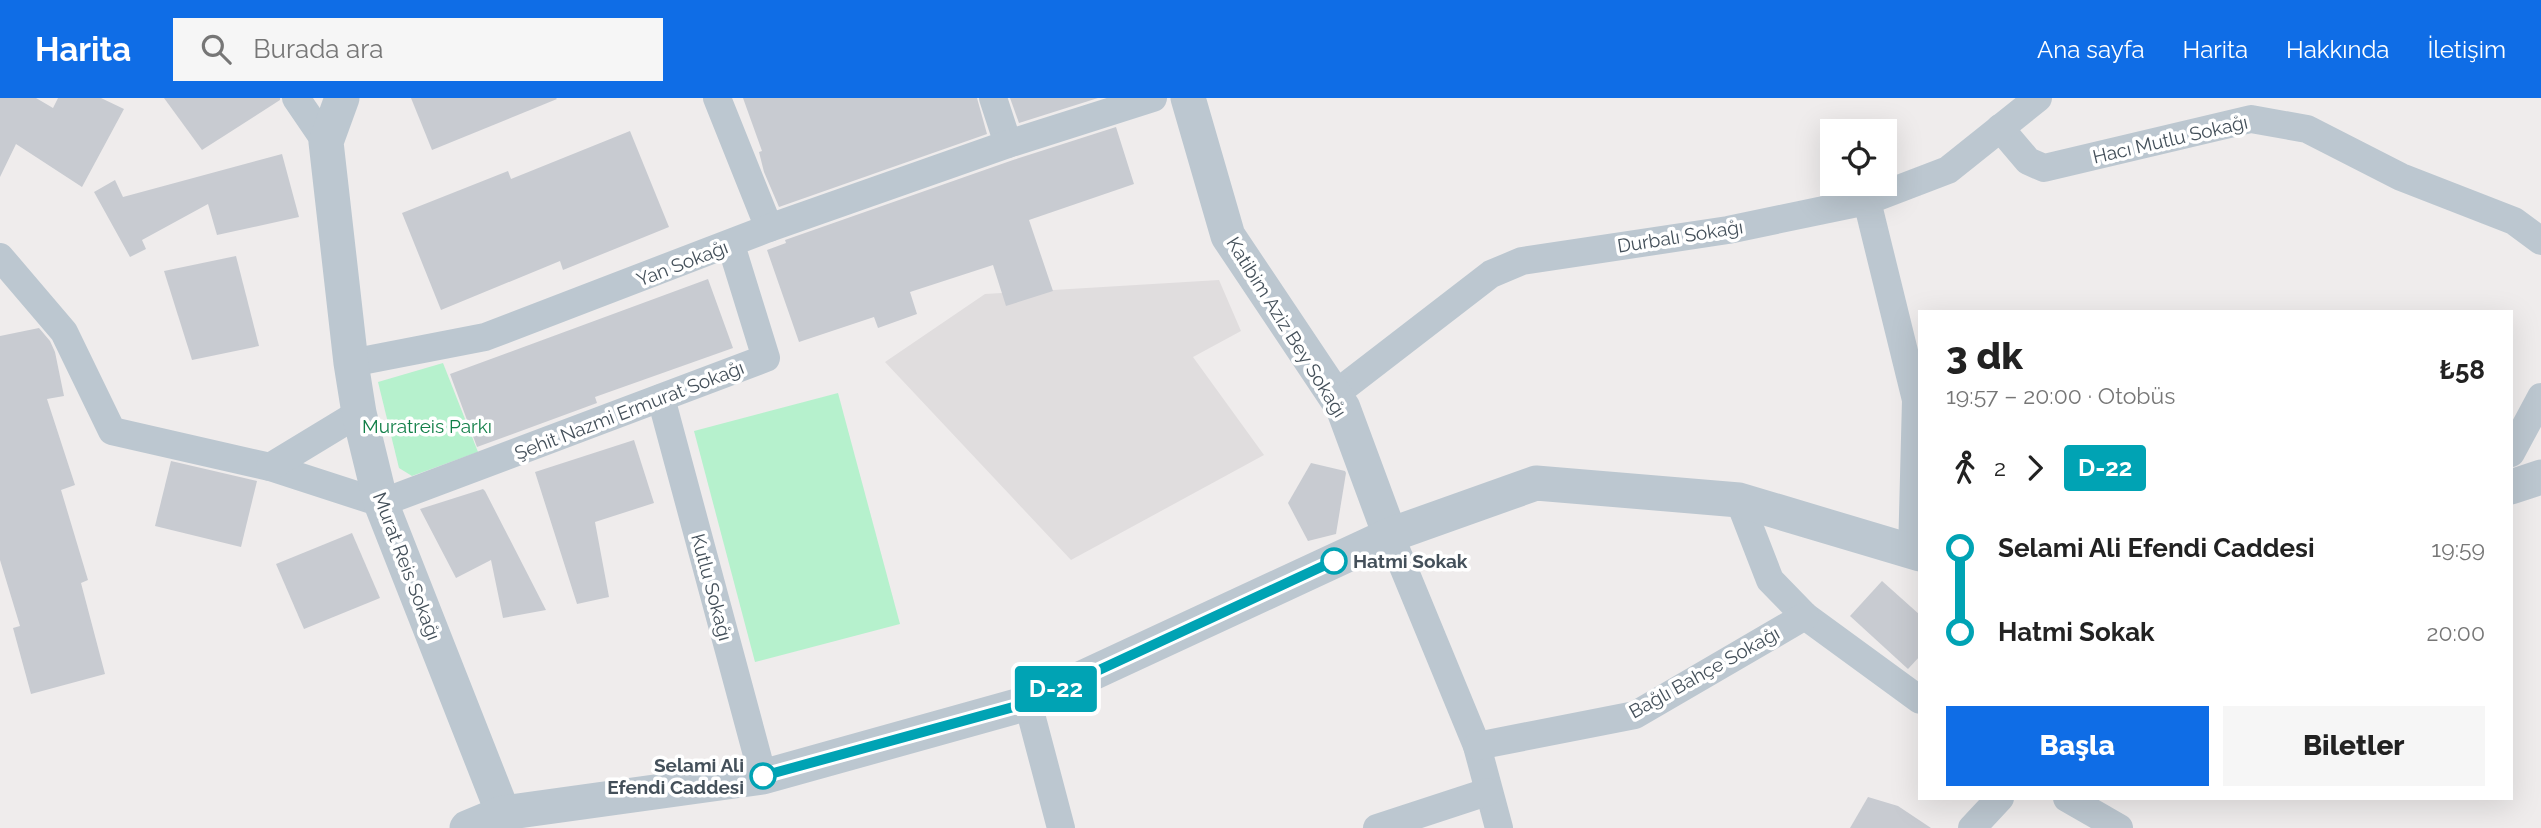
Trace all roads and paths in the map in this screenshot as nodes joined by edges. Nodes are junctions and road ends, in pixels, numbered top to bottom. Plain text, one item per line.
1 (296, 98) edge
2 (342, 98) edge
3 (717, 98) edge
4 (993, 98) edge
5 (1153, 98) edge
6 (1188, 98) edge
7 (2038, 98) edge
8 (2000, 128) junction
9 (326, 142) junction
10 (1008, 144) junction
11 (1867, 201) junction
12 (769, 229) junction
13 (2541, 241) edge
14 (731, 245) junction
15 (0, 257) edge
16 (351, 363) junction
17 (1334, 395) junction
18 (2541, 397) edge
19 (661, 398) junction
20 (359, 413) junction
21 (2513, 449) edge
22 (270, 467) junction
23 (2541, 477) edge
24 (2513, 486) edge
25 (1739, 500) junction
26 (381, 503) junction
27 (1390, 535) junction
28 (1916, 553) edge
29 (1805, 616) junction
30 (1918, 698) edge
31 (1028, 703) junction
32 (1477, 746) junction
33 (763, 777) junction
34 (1487, 792) junction
35 (1998, 800) edge
36 (2070, 800) edge
37 (503, 813) junction
38 (467, 828) edge
39 (1061, 828) edge
40 (1377, 828) edge
41 (1499, 828) edge
42 (1972, 828) edge
43 (2119, 828) edge

1 - 9 street
2 - 9 street
3 - 12 street
4 - 10 street
5 - 10 street, Yan Sokağı
6 - 17 street, Katibim Aziz Bey Sokağı
7 - 8 street, Durbalı Sokağı
8 - 11 street, Durbalı Sokağı
8 - 13 street, Hacı Mutlu Sokağı
9 - 16 street, Murat Reis Sokağı
10 - 12 street, Yan Sokağı
11 - 17 street, Durbalı Sokağı
11 - 28 street
12 - 14 street, Yan Sokağı
14 - 16 street, Yan Sokağı
14 - 19 street, Şehit Nazmi Ermurat Sokağı
15 - 22 street
16 - 20 street, Murat Reis Sokağı
17 - 27 street, Katibim Aziz Bey Sokağı
18 - 21 street
19 - 26 street, Şehit Nazmi Ermurat Sokağı
19 - 33 street, Kutlu Sokağı
20 - 22 street
20 - 26 street, Murat Reis Sokağı
22 - 26 street
23 - 24 street
25 - 27 street
25 - 28 street
25 - 29 street
26 - 37 street, Murat Reis Sokağı
27 - 31 street
27 - 32 street, Katibim Aziz Bey Sokağı
29 - 30 street
29 - 32 street, Bağlı Bahçe Sokağı
31 - 33 street
31 - 39 street
32 - 34 street, Katibim Aziz Bey Sokağı
33 - 37 street
34 - 40 street
34 - 41 street, Katibim Aziz Bey Sokağı
35 - 42 street
36 - 43 street
37 - 38 street

